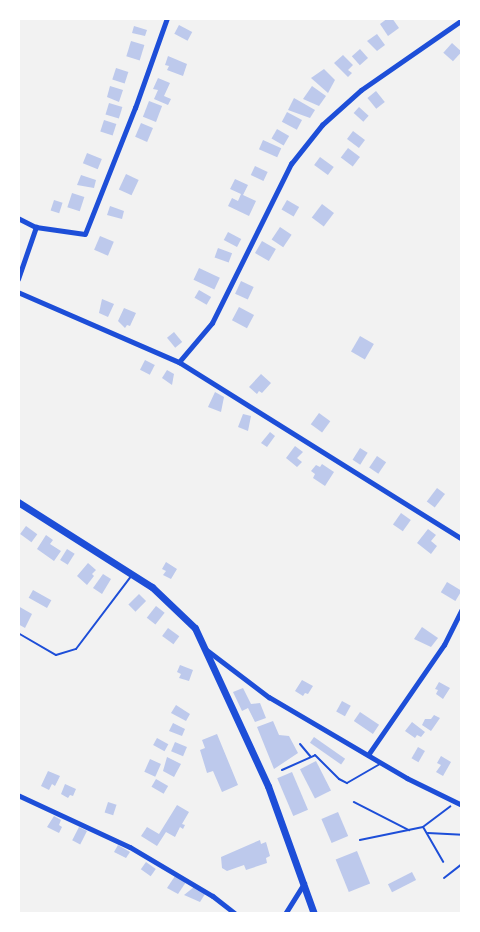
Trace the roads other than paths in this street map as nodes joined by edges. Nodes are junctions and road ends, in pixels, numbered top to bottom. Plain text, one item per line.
1 (167, 18) edge
2 (462, 20) edge
3 (18, 218) edge
4 (36, 227) junction
5 (18, 279) edge
6 (18, 292) edge
7 (179, 362) junction
8 (18, 502) edge
9 (462, 539) edge
10 (132, 576) junction
11 (462, 609) edge
12 (18, 633) edge
13 (207, 650) junction
14 (300, 744) dead end
15 (368, 755) junction
16 (310, 756) junction
17 (381, 763) junction
18 (282, 770) dead end
19 (18, 795) edge
20 (462, 806) edge
21 (462, 864) edge
22 (444, 878) dead end
23 (304, 883) junction
24 (236, 914) edge
25 (285, 914) edge
26 (314, 914) edge

1 - 4 street
2 - 7 street
3 - 4 street
4 - 5 street
6 - 7 street
7 - 9 street
8 - 10 main road
10 - 12 lane
10 - 13 main road
11 - 15 street
13 - 15 street
13 - 23 main road
14 - 16 lane
15 - 17 street
16 - 17 lane
16 - 18 lane
17 - 20 street
19 - 24 street
21 - 22 lane
23 - 25 street
23 - 26 main road

